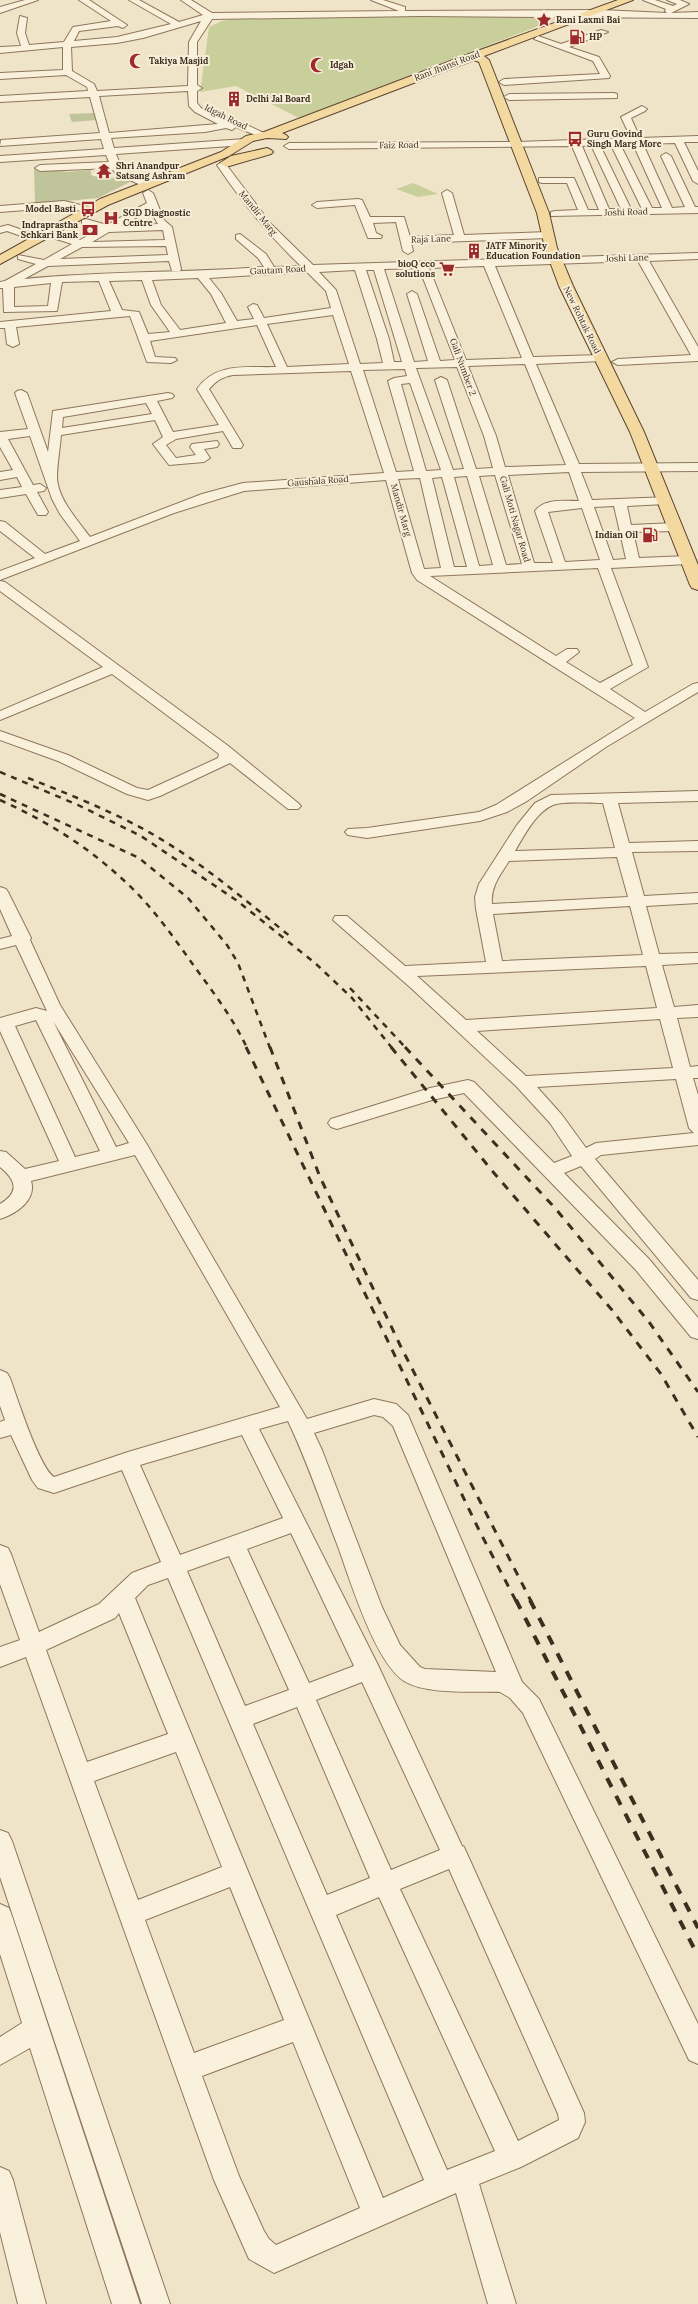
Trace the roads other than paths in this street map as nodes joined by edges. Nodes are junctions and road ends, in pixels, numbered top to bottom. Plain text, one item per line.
1 (34, 0) edge
2 (83, 0) edge
3 (98, 0) edge
4 (133, 0) edge
5 (185, 0) edge
6 (375, 0) edge
7 (628, 0) edge
8 (671, 0) edge
9 (582, 2) dead end
10 (644, 2) edge
11 (685, 4) junction
12 (698, 8) edge
13 (674, 9) junction
14 (0, 10) edge
15 (421, 13) junction
16 (597, 13) junction
17 (183, 14) dead end
18 (405, 14) junction
19 (661, 14) junction
20 (698, 14) edge
21 (105, 15) junction
22 (23, 18) dead end
23 (209, 20) junction
24 (195, 21) junction
25 (119, 23) junction
26 (178, 26) junction
27 (604, 32) dead end
28 (137, 36) junction
29 (538, 39) junction
30 (67, 46) junction
31 (563, 46) junction
32 (26, 48) junction
33 (0, 50) edge
34 (483, 57) junction
35 (570, 68) dead end
36 (602, 68) junction
37 (68, 72) junction
38 (0, 76) edge
39 (504, 82) junction
40 (194, 88) junction
41 (94, 94) junction
42 (0, 99) edge
43 (615, 99) dead end
44 (511, 102) junction
45 (642, 109) dead end
46 (233, 124) junction
47 (104, 133) junction
48 (1, 137) edge
49 (257, 137) junction
50 (698, 138) edge
51 (636, 140) junction
52 (678, 140) junction
53 (594, 142) junction
54 (614, 142) junction
55 (289, 143) junction
56 (519, 143) junction
57 (576, 143) junction
58 (110, 152) junction
59 (266, 152) junction
60 (666, 156) dead end
61 (1, 160) edge
62 (115, 165) junction
63 (222, 165) junction
64 (542, 180) junction
65 (698, 181) edge
66 (147, 189) junction
67 (447, 193) dead end
68 (317, 205) dead end
69 (0, 209) edge
70 (89, 210) junction
71 (695, 210) edge
72 (648, 211) junction
73 (668, 211) junction
74 (605, 212) junction
75 (627, 212) junction
76 (555, 214) junction
77 (584, 214) junction
78 (367, 220) junction
79 (86, 222) junction
80 (123, 222) junction
81 (109, 229) junction
82 (0, 230) edge
83 (548, 235) junction
84 (562, 235) dead end
85 (57, 236) junction
86 (377, 236) dead end
87 (240, 237) dead end
88 (460, 238) junction
89 (38, 239) junction
90 (168, 240) junction
91 (406, 240) junction
92 (87, 255) junction
93 (25, 256) junction
94 (698, 256) edge
95 (642, 258) junction
96 (0, 260) edge
97 (556, 260) junction
98 (45, 262) junction
99 (488, 262) junction
100 (418, 265) junction
101 (359, 266) junction
102 (378, 266) junction
103 (311, 268) junction
104 (0, 270) edge
105 (271, 270) junction
106 (30, 271) junction
107 (0, 273) edge
108 (201, 275) junction
109 (146, 277) junction
110 (103, 278) junction
111 (57, 279) junction
112 (4, 284) edge
113 (412, 294) dead end
114 (253, 307) dead end
115 (337, 311) junction
116 (118, 314) junction
117 (259, 322) junction
118 (5, 325) edge
119 (233, 325) junction
120 (601, 327) dead end
121 (177, 334) junction
122 (143, 338) junction
123 (13, 344) dead end
124 (698, 358) edge
125 (172, 360) dead end
126 (529, 361) junction
127 (461, 363) junction
128 (608, 363) junction
129 (435, 364) junction
130 (410, 365) junction
131 (390, 366) junction
132 (355, 367) junction
133 (282, 369) junction
134 (592, 370) dead end
135 (549, 372) dead end
136 (534, 373) junction
137 (519, 374) dead end
138 (481, 375) dead end
139 (466, 376) junction
140 (415, 379) junction
141 (441, 380) dead end
142 (21, 393) dead end
143 (168, 396) dead end
144 (150, 399) junction
145 (70, 412) junction
146 (160, 416) junction
147 (124, 422) junction
148 (226, 427) junction
149 (80, 428) junction
150 (34, 432) junction
151 (56, 432) junction
152 (132, 434) dead end
153 (169, 436) junction
154 (0, 437) edge
155 (213, 444) dead end
156 (237, 445) dead end
157 (40, 450) junction
158 (5, 455) edge
159 (661, 456) junction
160 (698, 467) edge
161 (574, 468) junction
162 (652, 469) junction
163 (501, 471) junction
164 (472, 472) junction
165 (20, 473) junction
166 (448, 473) junction
167 (423, 474) junction
168 (0, 476) edge
169 (391, 476) junction
170 (52, 483) junction
171 (29, 490) junction
172 (673, 493) junction
173 (0, 494) edge
174 (620, 503) junction
175 (587, 504) junction
176 (42, 512) dead end
177 (0, 526) edge
178 (675, 526) junction
179 (596, 528) junction
180 (629, 528) junction
181 (88, 543) junction
182 (44, 559) junction
183 (688, 560) junction
184 (633, 563) junction
185 (606, 564) junction
186 (560, 565) junction
187 (529, 567) junction
188 (500, 568) junction
189 (474, 570) junction
190 (448, 571) junction
191 (419, 573) junction
192 (0, 576) edge
193 (0, 585) edge
194 (698, 585) edge
195 (15, 596) junction
196 (0, 601) edge
197 (572, 652) dead end
198 (556, 662) junction
199 (113, 668) junction
200 (698, 687) edge
201 (600, 689) junction
202 (0, 716) edge
203 (645, 718) junction
204 (0, 735) edge
205 (227, 753) junction
206 (698, 796) edge
207 (609, 797) junction
208 (293, 806) dead end
209 (353, 832) dead end
210 (698, 846) edge
211 (622, 850) junction
212 (506, 856) junction
213 (0, 892) edge
214 (698, 898) edge
215 (636, 902) junction
216 (484, 910) junction
217 (341, 920) dead end
218 (23, 938) junction
219 (0, 944) edge
220 (698, 958) edge
221 (653, 961) junction
222 (495, 967) junction
223 (402, 971) junction
224 (698, 1012) edge
225 (667, 1013) junction
226 (3, 1023) edge
227 (463, 1026) junction
228 (691, 1072) edge
229 (522, 1082) junction
230 (337, 1123) dead end
231 (698, 1128) edge
232 (698, 1139) edge
233 (140, 1147) junction
234 (110, 1153) junction
235 (0, 1157) edge
236 (585, 1158) junction
237 (70, 1164) junction
238 (551, 1171) junction
239 (20, 1177) junction
240 (0, 1212) edge
241 (694, 1283) edge
242 (698, 1332) edge
243 (0, 1378) edge
244 (297, 1420) junction
245 (247, 1425) junction
246 (9, 1428) edge
247 (128, 1460) junction
248 (296, 1522) junction
249 (235, 1545) junction
250 (0, 1554) edge
251 (174, 1567) junction
252 (123, 1595) junction
253 (33, 1645) junction
254 (0, 1657) edge
255 (369, 1670) junction
256 (513, 1686) junction
257 (303, 1695) junction
258 (239, 1719) junction
259 (182, 1739) junction
260 (80, 1775) junction
261 (0, 1841) edge
262 (456, 1855) junction
263 (237, 1873) junction
264 (384, 1882) junction
265 (321, 1909) junction
266 (131, 1914) junction
267 (2, 1934) edge
268 (300, 2027) junction
269 (36, 2029) junction
270 (698, 2051) edge
271 (0, 2052) edge
272 (186, 2069) junction
273 (512, 2158) junction
274 (0, 2180) edge
275 (452, 2182) junction
276 (376, 2214) junction
277 (32, 2304) edge
278 (126, 2304) edge
279 (156, 2304) edge
280 (502, 2304) edge

1 - 14 street
2 - 21 street
3 - 21 street
4 - 26 street
5 - 23 street
6 - 15 street
7 - 16 main road, Rani Jhansi Road
8 - 11 street
9 - 16 street
10 - 13 street
10 - 16 main road, Rani Jhansi Road
10 - 19 street
11 - 12 street
11 - 13 street
13 - 19 street
15 - 16 street
15 - 18 street
16 - 18 street
16 - 19 street
16 - 29 main road, Rani Jhansi Road
16 - 34 main road, Rani Jhansi Road
17 - 24 street
18 - 23 street
19 - 20 street
21 - 25 street
22 - 32 street
23 - 24 street
23 - 40 street, Idgah Road
24 - 26 street
25 - 28 street
25 - 30 street
26 - 28 street
27 - 31 street
28 - 30 street
29 - 31 street
29 - 34 main road, Rani Jhansi Road
30 - 32 street
30 - 37 street
31 - 36 street
32 - 33 street
34 - 39 main road, New Rohtak Road
34 - 49 main road, Rani Jhansi Road
34 - 55 main road, Rani Jhansi Road
34 - 56 main road, New Rohtak Road
35 - 36 street
36 - 39 street
37 - 38 street
37 - 41 street
39 - 44 main road, New Rohtak Road
40 - 41 street
40 - 46 street, Idgah Road
41 - 42 street
41 - 47 street
43 - 44 street
44 - 56 main road, New Rohtak Road
45 - 51 street
46 - 47 street
46 - 49 street, Idgah Road
47 - 48 street
47 - 58 street
48 - 61 street
49 - 55 main road
49 - 58 street
49 - 59 main road
49 - 66 main road, Rani Jhansi Road
50 - 51 street
50 - 52 street, Faiz Road
51 - 52 street, Faiz Road
51 - 54 street, Faiz Road
51 - 56 street
51 - 73 street
52 - 65 street
53 - 54 street, Faiz Road
53 - 57 street, Faiz Road
53 - 75 street
54 - 72 street
55 - 56 street, Faiz Road
55 - 59 main road, Rani Jhansi Road
56 - 57 street, Faiz Road
56 - 64 main road, New Rohtak Road
56 - 83 main road, New Rohtak Road
57 - 74 street
58 - 61 street
58 - 62 street
59 - 63 main road, Rani Jhansi Road
60 - 71 street
61 - 62 street
62 - 66 street
63 - 66 main road, Rani Jhansi Road
63 - 103 street, Mandir Marg
64 - 76 main road, New Rohtak Road
64 - 77 street
66 - 70 main road, Rani Jhansi Road
66 - 79 main road, Rani Jhansi Road
66 - 90 street
67 - 88 street
68 - 78 street
69 - 70 street
70 - 89 main road, Rani Jhansi Road
71 - 73 street, Joshi Road
72 - 73 street, Joshi Road
72 - 75 street, Joshi Road
74 - 75 street, Joshi Road
74 - 77 street, Joshi Road
76 - 77 street, Joshi Road
76 - 84 main road, New Rohtak Road
78 - 86 street
78 - 91 street, Raja Lane
79 - 81 street
79 - 85 main road, Rani Jhansi Road
80 - 81 street
80 - 90 street
80 - 90 street
81 - 90 street
81 - 92 street
82 - 89 street
83 - 88 street, Raja Lane
83 - 97 main road, New Rohtak Road
85 - 92 street
85 - 93 main road, Rani Jhansi Road
87 - 105 street
88 - 91 street, Raja Lane
89 - 96 main road, Rani Jhansi Road
90 - 92 street
90 - 92 street
90 - 92 street
90 - 108 street, Gautam Road
90 - 109 street, Gautam Road
91 - 100 street, Gali Number 2
92 - 98 street
92 - 98 street
92 - 106 street
92 - 110 street, Gautam Road
92 - 111 street, Gautam Road
93 - 98 street
93 - 104 main road
93 - 107 main road, Rani Jhansi Road
94 - 95 street, Joshi Lane
95 - 97 street, Joshi Lane
95 - 124 street
97 - 99 street, Gautam Road
97 - 128 main road, New Rohtak Road
98 - 106 street
99 - 100 street, Gautam Road
99 - 126 street
100 - 102 street, Gautam Road
100 - 127 street, Gali Number 2
101 - 102 street, Gautam Road
101 - 103 street, Gautam Road
101 - 131 street
102 - 130 street
103 - 105 street, Gautam Road
103 - 115 street, Mandir Marg
105 - 108 street, Gautam Road
106 - 112 street
108 - 119 street
109 - 110 street, Gautam Road
109 - 121 street
110 - 116 street
111 - 112 street, Gautam Road
111 - 112 street
113 - 129 street
114 - 117 street
115 - 117 street
115 - 132 street, Mandir Marg
116 - 118 street
116 - 122 street
117 - 119 street
117 - 133 street
118 - 123 street
119 - 121 street
120 - 128 main road, New Rohtak Road
121 - 122 street
122 - 125 street
124 - 128 street
126 - 127 street
126 - 128 street
126 - 136 street
127 - 129 street
127 - 139 street, Gali Number 2
128 - 134 street
128 - 159 main road, New Rohtak Road
128 - 162 main road, New Rohtak Road
129 - 130 street
130 - 131 street
130 - 140 street
131 - 132 street
132 - 133 street
132 - 169 street, Mandir Marg
133 - 148 street
135 - 136 street
136 - 137 street
136 - 161 street
138 - 139 street
139 - 163 street, Gali Number 2
140 - 166 street
140 - 167 street
141 - 164 street
142 - 150 street
143 - 144 street
144 - 145 street
144 - 146 street
145 - 149 street
145 - 151 street
146 - 147 street
146 - 153 street
147 - 149 street
147 - 152 street
148 - 153 street
148 - 156 street
149 - 151 street
150 - 154 street
150 - 157 street
151 - 170 street
153 - 155 street
154 - 158 street
157 - 158 street
157 - 170 street
158 - 165 street
159 - 160 street, Gaushala Road
159 - 162 street, Gaushala Road
159 - 172 main road, New Rohtak Road
161 - 162 street, Gaushala Road
161 - 163 street, Gaushala Road
161 - 175 street
162 - 172 main road, New Rohtak Road
163 - 164 street, Gaushala Road
163 - 187 street, Gali Moti Nagar Road
164 - 166 street, Gaushala Road
164 - 188 street
165 - 168 street
165 - 171 street
166 - 167 street, Gaushala Road
166 - 189 street
167 - 169 street, Gaushala Road
167 - 190 street
169 - 181 street, Gaushala Road
169 - 191 street, Mandir Marg
170 - 171 street
170 - 181 street
171 - 173 street
171 - 176 street
172 - 174 street
172 - 178 main road, New Rohtak Road
174 - 175 street
174 - 180 street
175 - 179 street
175 - 186 street
177 - 182 street
178 - 180 street
178 - 183 main road, New Rohtak Road
179 - 180 street
179 - 185 street
180 - 184 street
181 - 182 street, Gaushala Road
182 - 192 street, Gaushala Road
183 - 184 street
183 - 194 main road, New Rohtak Road
184 - 185 street
185 - 186 street
185 - 201 street
186 - 187 street
187 - 188 street
188 - 189 street
189 - 190 street
190 - 191 street
191 - 198 street
193 - 195 street
195 - 196 street
195 - 199 street
197 - 198 street
198 - 201 street
199 - 202 street
199 - 205 street
200 - 203 street
201 - 203 street
203 - 209 street
204 - 205 street
205 - 208 street
206 - 207 street
207 - 211 street
207 - 212 street
210 - 211 street
211 - 212 street
211 - 215 street
212 - 216 street
213 - 218 street
214 - 215 street
215 - 216 street
215 - 221 street
216 - 222 street
217 - 223 street
218 - 219 street
218 - 233 street
220 - 221 street
221 - 222 street
221 - 225 street
222 - 223 street
223 - 227 street
224 - 225 street
225 - 227 street
225 - 228 street
226 - 234 street
226 - 237 street
227 - 229 street
228 - 229 street
228 - 231 street
229 - 236 street
230 - 238 street
232 - 236 street
233 - 234 street
233 - 244 street
234 - 237 street
235 - 239 street
236 - 238 street
236 - 241 street
237 - 239 street
238 - 242 street
239 - 240 street
243 - 246 street
244 - 245 street
244 - 256 street
244 - 256 street
245 - 247 street
245 - 248 street
246 - 247 street
247 - 251 street
248 - 249 street
248 - 255 street
249 - 251 street
249 - 257 street
250 - 253 street
251 - 252 street
251 - 258 street
252 - 253 street
252 - 259 street
253 - 254 street
253 - 260 street
255 - 257 street
255 - 262 street
256 - 270 street
257 - 258 street
257 - 264 street
258 - 265 street
259 - 260 street
259 - 263 street
260 - 266 street
261 - 279 street
262 - 264 street
262 - 273 street
263 - 266 street
263 - 268 street
264 - 265 street
264 - 273 street
265 - 275 street
266 - 272 street
267 - 269 street
268 - 272 street
268 - 276 street
269 - 271 street
269 - 278 street
272 - 276 street
273 - 275 street
274 - 277 street
275 - 276 street
275 - 280 street

